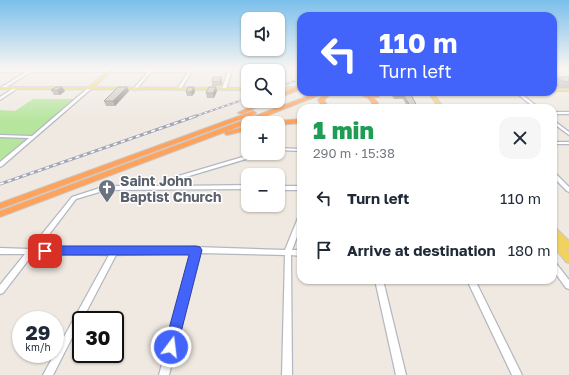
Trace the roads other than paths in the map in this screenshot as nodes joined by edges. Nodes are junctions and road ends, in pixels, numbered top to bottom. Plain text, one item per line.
1 (93, 86) edge
2 (137, 86) edge
3 (181, 86) edge
4 (225, 86) edge
5 (1, 88) edge
6 (16, 88) junction
7 (89, 89) junction
8 (134, 89) junction
9 (179, 89) junction
10 (224, 89) junction
11 (241, 89) edge
12 (297, 89) edge
13 (557, 90) edge
14 (569, 90) edge
15 (285, 91) edge
16 (299, 96) edge
17 (313, 96) edge
18 (326, 96) edge
19 (368, 96) edge
20 (522, 96) edge
21 (0, 99) edge
22 (323, 104) edge
23 (375, 104) edge
24 (532, 104) edge
25 (250, 108) edge
26 (557, 113) edge
27 (569, 114) edge
28 (297, 121) edge
29 (285, 122) edge
30 (557, 124) edge
31 (241, 130) edge
32 (569, 134) edge
33 (0, 136) edge
34 (32, 137) junction
35 (185, 138) junction
36 (557, 143) edge
37 (569, 143) edge
38 (285, 149) edge
39 (297, 150) edge
40 (152, 157) junction
41 (241, 159) edge
42 (0, 165) edge
43 (557, 178) edge
44 (171, 187) junction
45 (241, 187) edge
46 (285, 188) edge
47 (297, 188) edge
48 (569, 190) edge
49 (0, 206) edge
50 (0, 214) edge
51 (297, 228) edge
52 (557, 234) edge
53 (557, 244) edge
54 (569, 247) edge
55 (0, 250) edge
56 (31, 250) junction
57 (196, 250) junction
58 (114, 252) junction
59 (288, 252) junction
60 (297, 253) edge
61 (569, 258) edge
62 (557, 269) edge
63 (380, 284) edge
64 (473, 284) edge
65 (568, 284) edge
66 (0, 291) edge
67 (48, 375) edge
68 (164, 375) edge
69 (287, 375) edge
70 (401, 375) edge
71 (518, 375) edge

1 - 7 main road
2 - 8 street
3 - 9 street
4 - 10 street
5 - 6 main road
6 - 7 main road
6 - 21 street
7 - 8 main road
7 - 34 street
8 - 9 main road
9 - 10 main road
10 - 11 main road
12 - 15 highway
13 - 14 main road
16 - 35 highway
17 - 40 highway
18 - 22 highway
19 - 23 highway
20 - 24 street
25 - 35 highway
26 - 27 street
28 - 29 highway
30 - 32 street
31 - 40 highway
33 - 34 street
34 - 42 street
35 - 49 highway
36 - 37 street
38 - 39 street
40 - 50 highway
41 - 44 street
43 - 48 street
44 - 45 street
44 - 56 street
46 - 47 street
51 - 59 street
52 - 54 main road
53 - 61 main road
55 - 56 street
56 - 58 street
56 - 66 street
57 - 58 street
57 - 59 street
57 - 68 street
58 - 67 street
59 - 60 street
59 - 69 street
62 - 65 street
63 - 70 street
64 - 71 street

